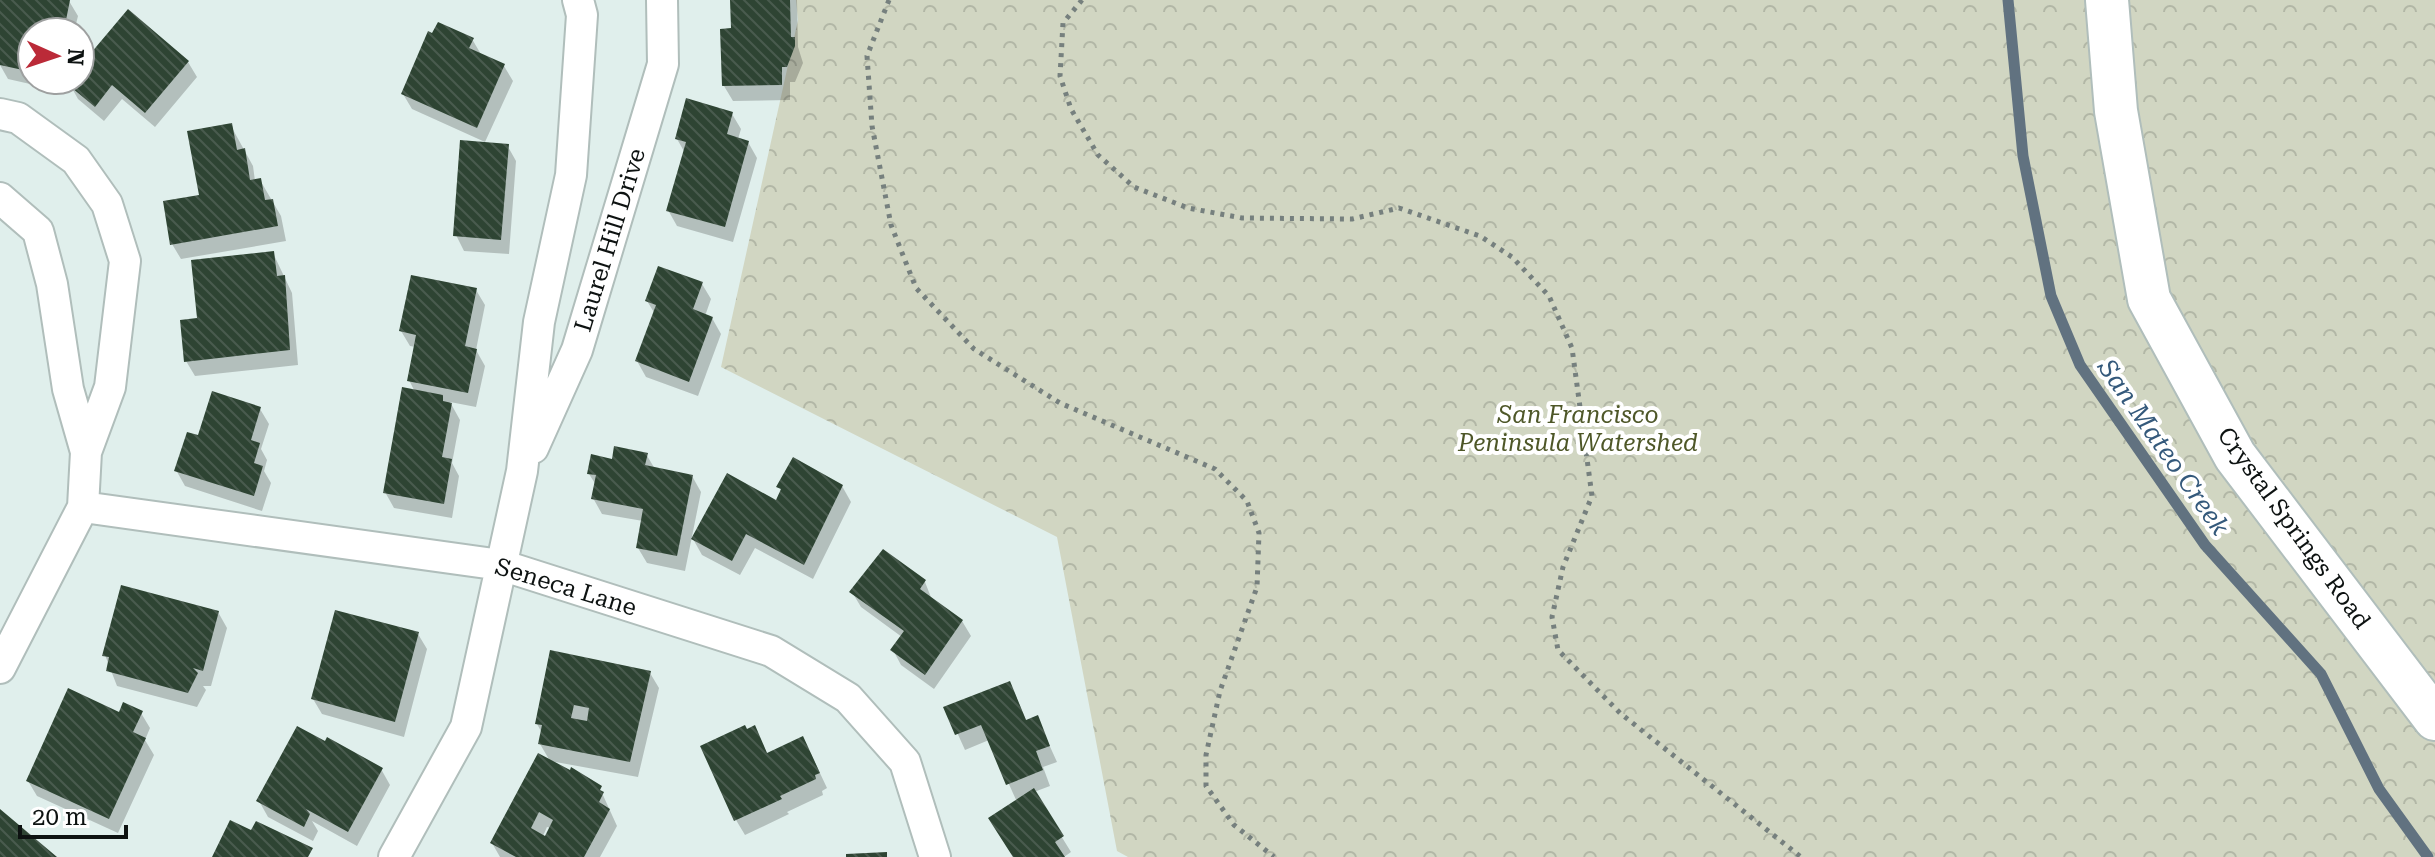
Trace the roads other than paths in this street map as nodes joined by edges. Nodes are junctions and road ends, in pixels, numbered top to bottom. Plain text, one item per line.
1 (578, 0) edge
2 (662, 0) edge
3 (2107, 0) edge
4 (0, 114) edge
5 (0, 198) edge
6 (86, 452) junction
7 (522, 471) junction
8 (83, 507) junction
9 (501, 565) junction
10 (0, 668) edge
11 (2435, 719) edge
12 (394, 857) edge
13 (935, 857) edge

1 - 7 street, Laurel Hill Drive
2 - 7 street, Laurel Hill Drive
3 - 11 street, Crystal Springs Road
4 - 6 street
5 - 6 street
6 - 8 street
7 - 9 street, Laurel Hill Drive
8 - 9 street, Seneca Lane
8 - 10 street
9 - 12 street, Laurel Hill Drive
9 - 13 street, Seneca Lane

